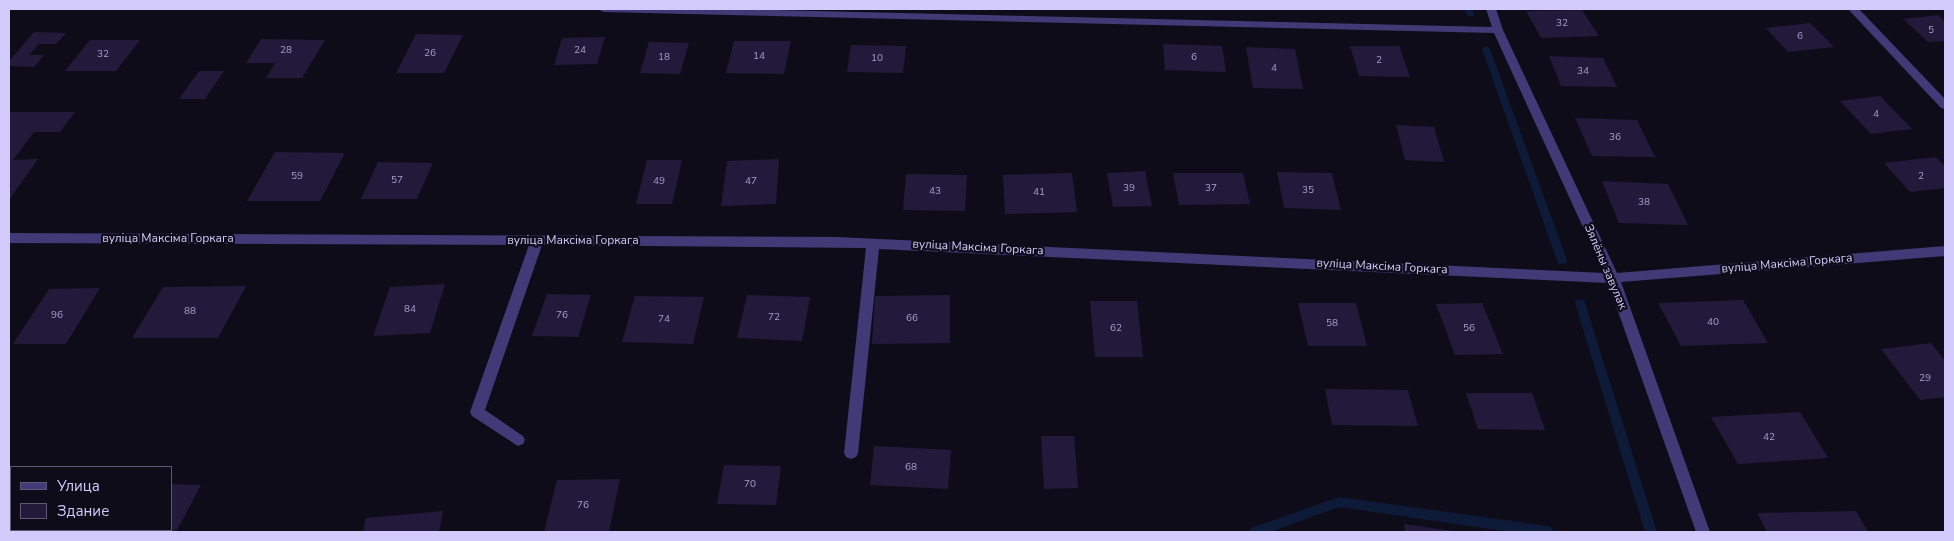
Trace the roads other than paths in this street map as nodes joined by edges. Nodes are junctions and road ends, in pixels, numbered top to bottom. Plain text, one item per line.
1 (603, 9) edge
2 (1492, 9) edge
3 (1853, 9) edge
4 (1498, 30) junction
5 (1945, 105) edge
6 (9, 238) edge
7 (537, 240) junction
8 (873, 243) junction
9 (1943, 255) edge
10 (1612, 278) junction
11 (518, 440) dead end
12 (852, 453) dead end
13 (1703, 532) edge

1 - 4 street
2 - 4 street, Зялёны завулак
3 - 5 street
4 - 10 street, Зялёны завулак
6 - 7 street, вуліца Максіма Горкага
7 - 8 street, вуліца Максіма Горкага
7 - 11 street
8 - 10 street, вуліца Максіма Горкага
8 - 12 street
9 - 10 street, вуліца Максіма Горкага
10 - 13 street, Зялёны завулак

